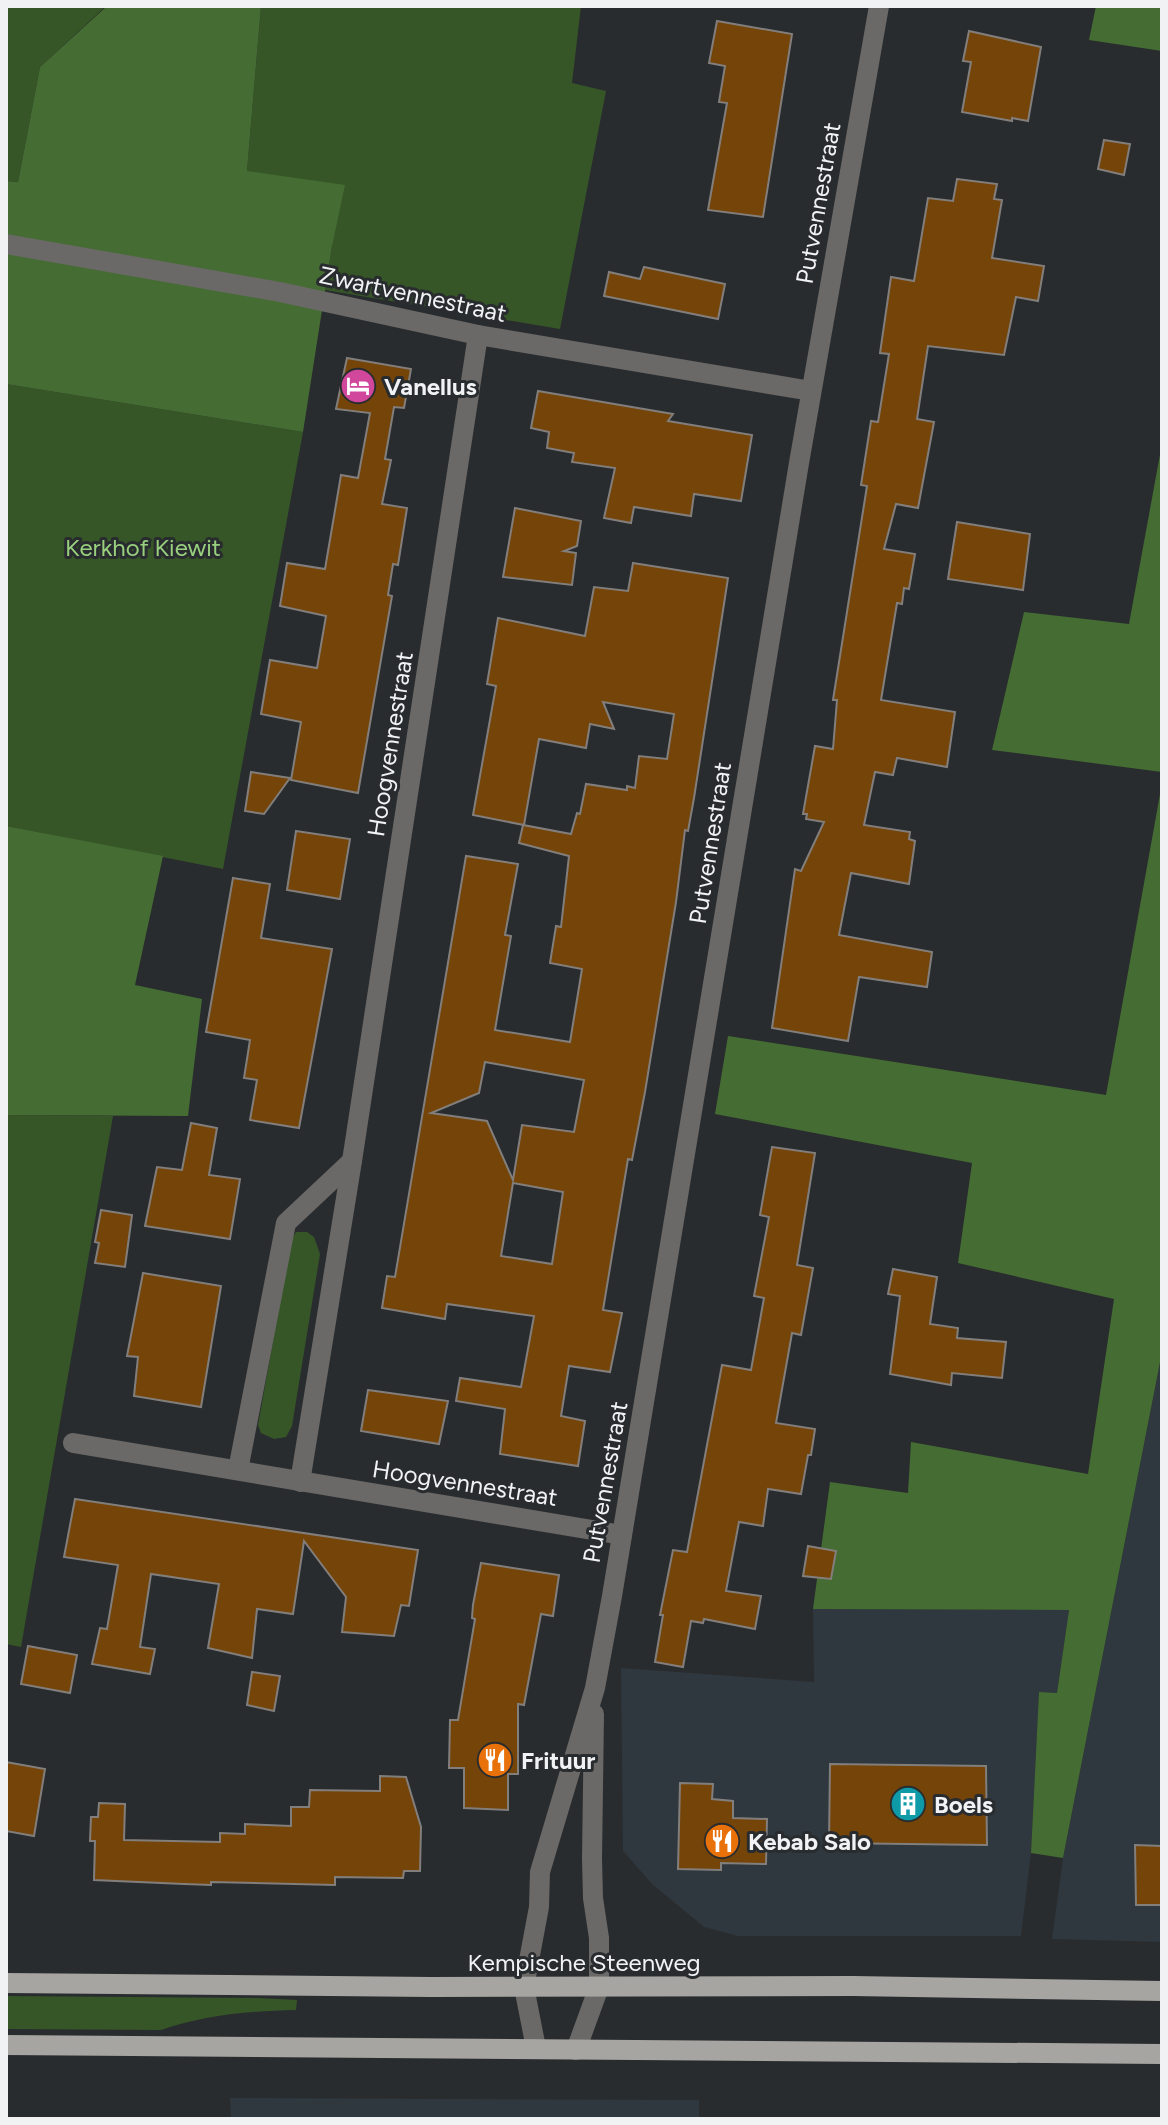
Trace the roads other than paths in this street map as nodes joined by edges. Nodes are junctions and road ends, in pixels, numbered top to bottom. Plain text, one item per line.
1 (879, 6) edge
2 (6, 244) edge
3 (478, 335) junction
4 (811, 391) junction
5 (352, 1161) junction
6 (73, 1443) dead end
7 (238, 1470) junction
8 (300, 1482) junction
9 (622, 1535) junction
10 (595, 1688) junction
11 (6, 1983) edge
12 (524, 1987) junction
13 (599, 1987) junction
14 (1162, 1991) edge
15 (6, 2045) edge
16 (536, 2048) junction
17 (576, 2050) junction
18 (1162, 2054) edge

1 - 4 street, Putvennestraat
2 - 3 street, Zwartvennestraat
3 - 4 street, Zwartvennestraat
3 - 5 street, Hoogvennestraat
4 - 9 street, Putvennestraat
5 - 7 street
5 - 8 street, Hoogvennestraat
6 - 7 street, Hoogvennestraat
7 - 8 street, Hoogvennestraat
8 - 9 street, Hoogvennestraat
9 - 10 street, Putvennestraat
10 - 12 street, Putvennestraat
10 - 13 street, Putvennestraat
11 - 12 main road, Kempische Steenweg
12 - 13 main road, Kempische Steenweg
12 - 16 street, Putvennestraat
13 - 14 main road, Kempische Steenweg
13 - 17 street, Putvennestraat
15 - 16 main road
16 - 17 main road
17 - 18 main road

